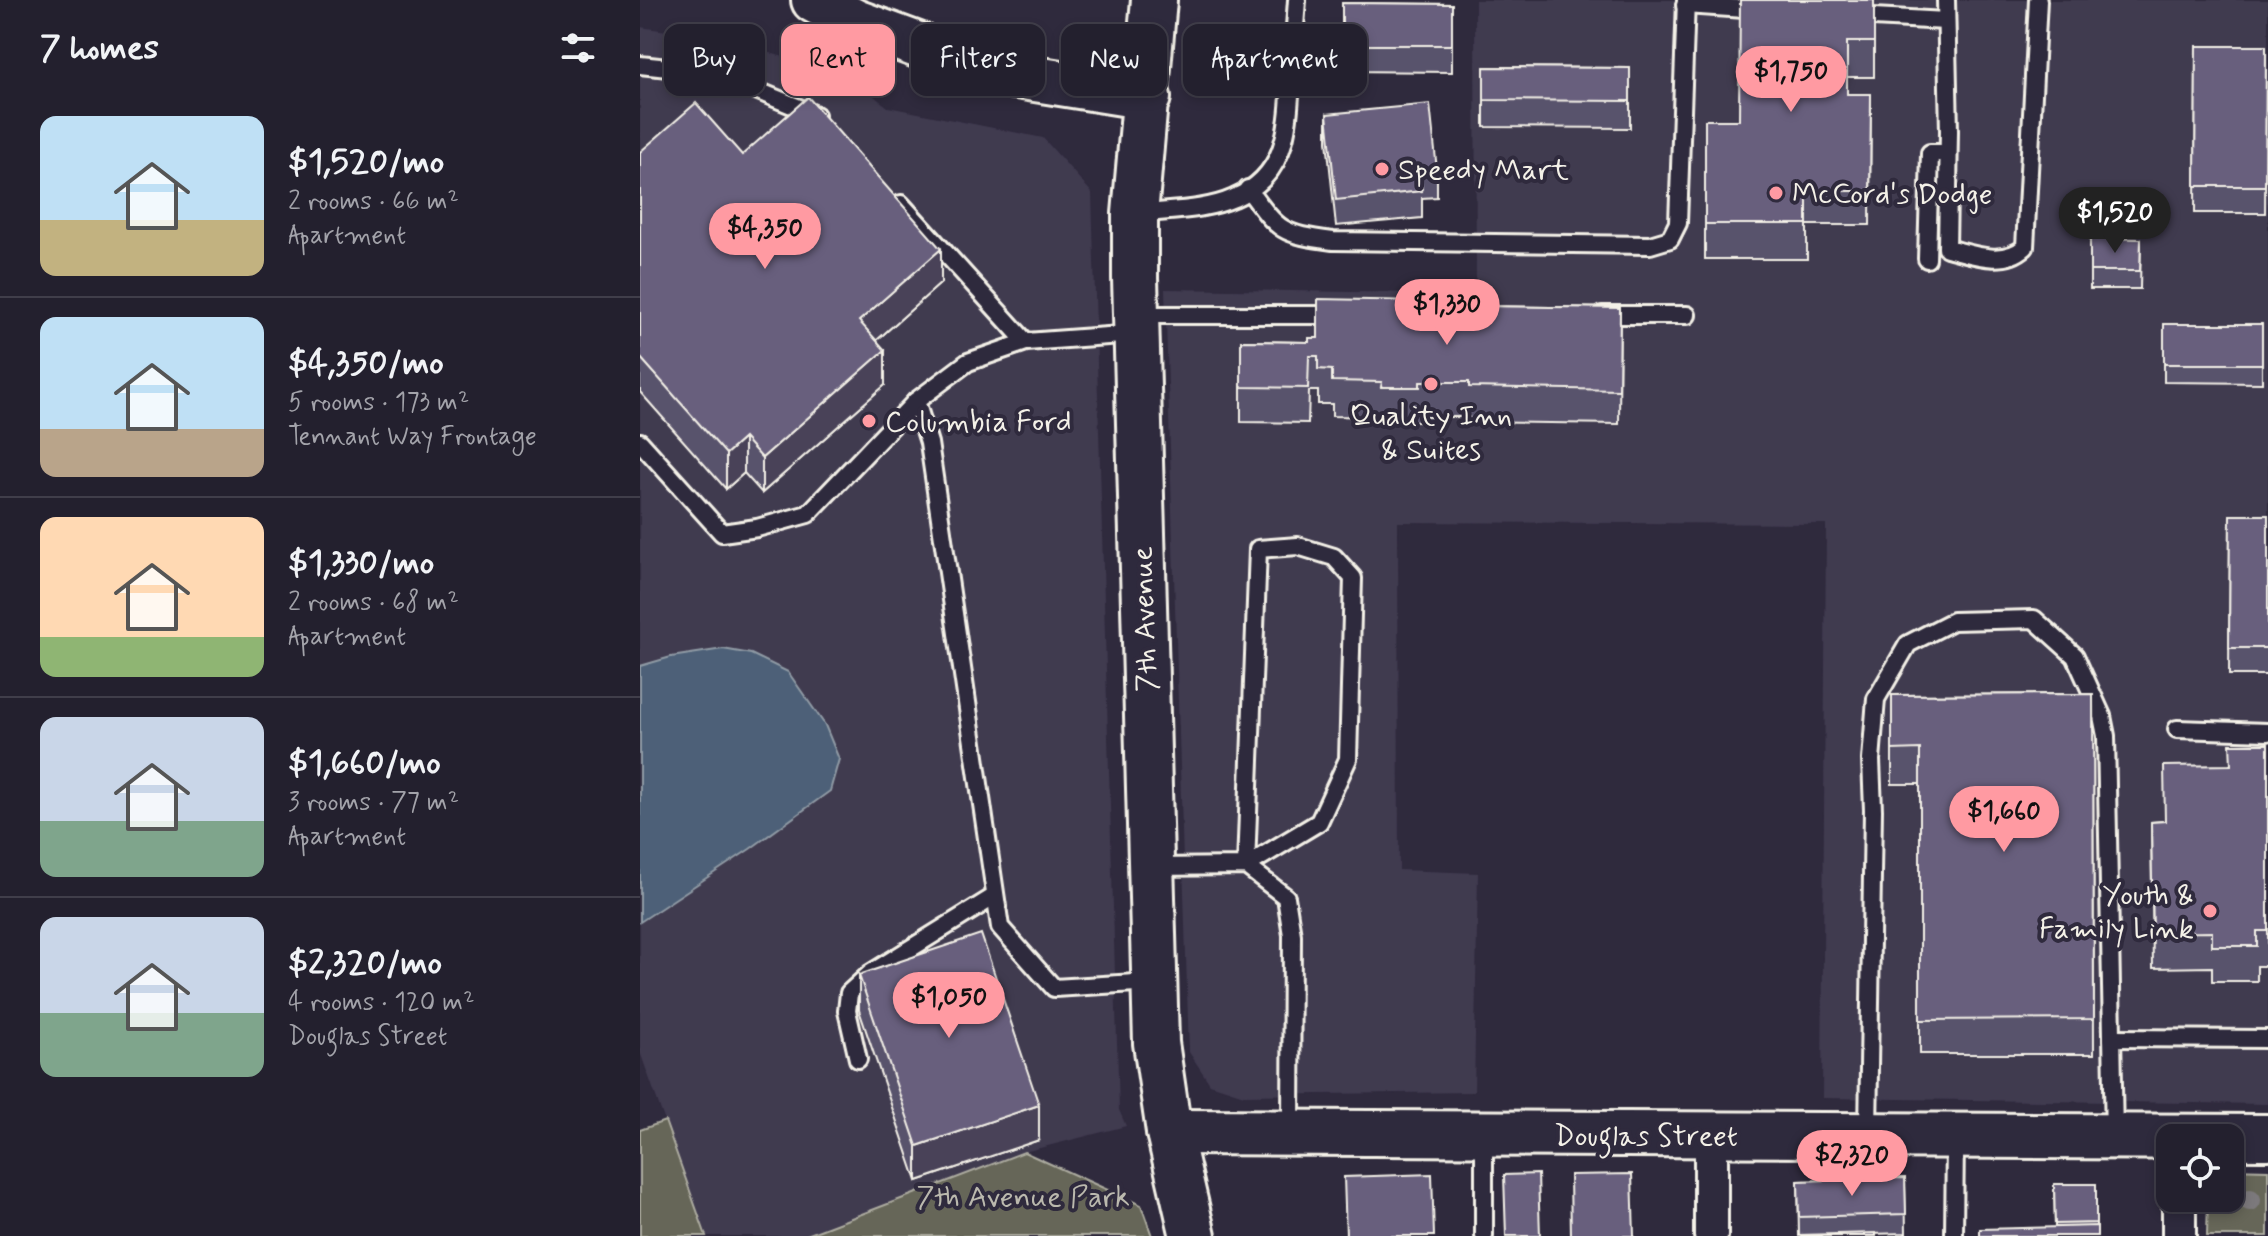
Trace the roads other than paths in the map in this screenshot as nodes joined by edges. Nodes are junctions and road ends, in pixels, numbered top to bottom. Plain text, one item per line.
1 (814, 0) edge
2 (1154, 0) edge
3 (1297, 0) edge
4 (1946, 0) edge
5 (2038, 0) edge
6 (1686, 2) edge
7 (1777, 11) edge
8 (1838, 15) edge
9 (1946, 21) junction
10 (640, 65) edge
11 (1148, 97) junction
12 (835, 130) edge
13 (1948, 153) junction
14 (888, 189) edge
15 (1248, 189) junction
16 (1135, 214) junction
17 (1927, 259) dead end
18 (1357, 315) edge
19 (1593, 315) edge
20 (1687, 315) dead end
21 (1136, 324) junction
22 (1026, 342) junction
23 (916, 401) junction
24 (640, 442) edge
25 (2177, 729) dead end
26 (2268, 732) edge
27 (1246, 866) junction
28 (1151, 867) junction
29 (995, 896) junction
30 (1154, 982) junction
31 (2112, 1038) junction
32 (2268, 1039) edge
33 (858, 1059) dead end
34 (1169, 1132) junction
35 (1291, 1133) junction
36 (1484, 1134) junction
37 (1711, 1135) junction
38 (1868, 1136) junction
39 (1955, 1136) junction
40 (2114, 1136) junction
41 (2156, 1137) edge
42 (2244, 1137) edge
43 (2268, 1137) edge
44 (2179, 1212) edge
45 (1193, 1236) edge
46 (1484, 1236) edge
47 (1711, 1236) edge
48 (1954, 1236) edge
49 (2179, 1236) edge

1 - 11 street
2 - 11 street, 7th Avenue
3 - 15 lane
4 - 9 lane
5 - 13 lane
6 - 7 lane
6 - 15 lane
8 - 9 lane
9 - 13 lane
10 - 12 lane
11 - 16 street, 7th Avenue
13 - 17 lane
14 - 22 lane
15 - 16 lane
16 - 21 street, 7th Avenue
18 - 21 lane
19 - 20 lane
21 - 22 lane
21 - 28 street, 7th Avenue
22 - 23 lane
23 - 24 lane
23 - 29 lane
25 - 26 lane
27 - 27 lane
27 - 28 lane
27 - 35 lane
28 - 30 street, 7th Avenue
29 - 30 lane
29 - 33 lane
30 - 34 street, 7th Avenue
31 - 32 lane
31 - 38 lane
31 - 40 lane
34 - 35 street, Douglas Street
34 - 45 street, 7th Avenue
35 - 36 street, Douglas Street
36 - 37 street, Douglas Street
36 - 46 lane
37 - 38 street, Douglas Street
37 - 47 street
38 - 39 street, Douglas Street
39 - 40 street, Douglas Street
39 - 48 lane
40 - 41 street, Douglas Street
42 - 43 street, Douglas Street
44 - 49 street

